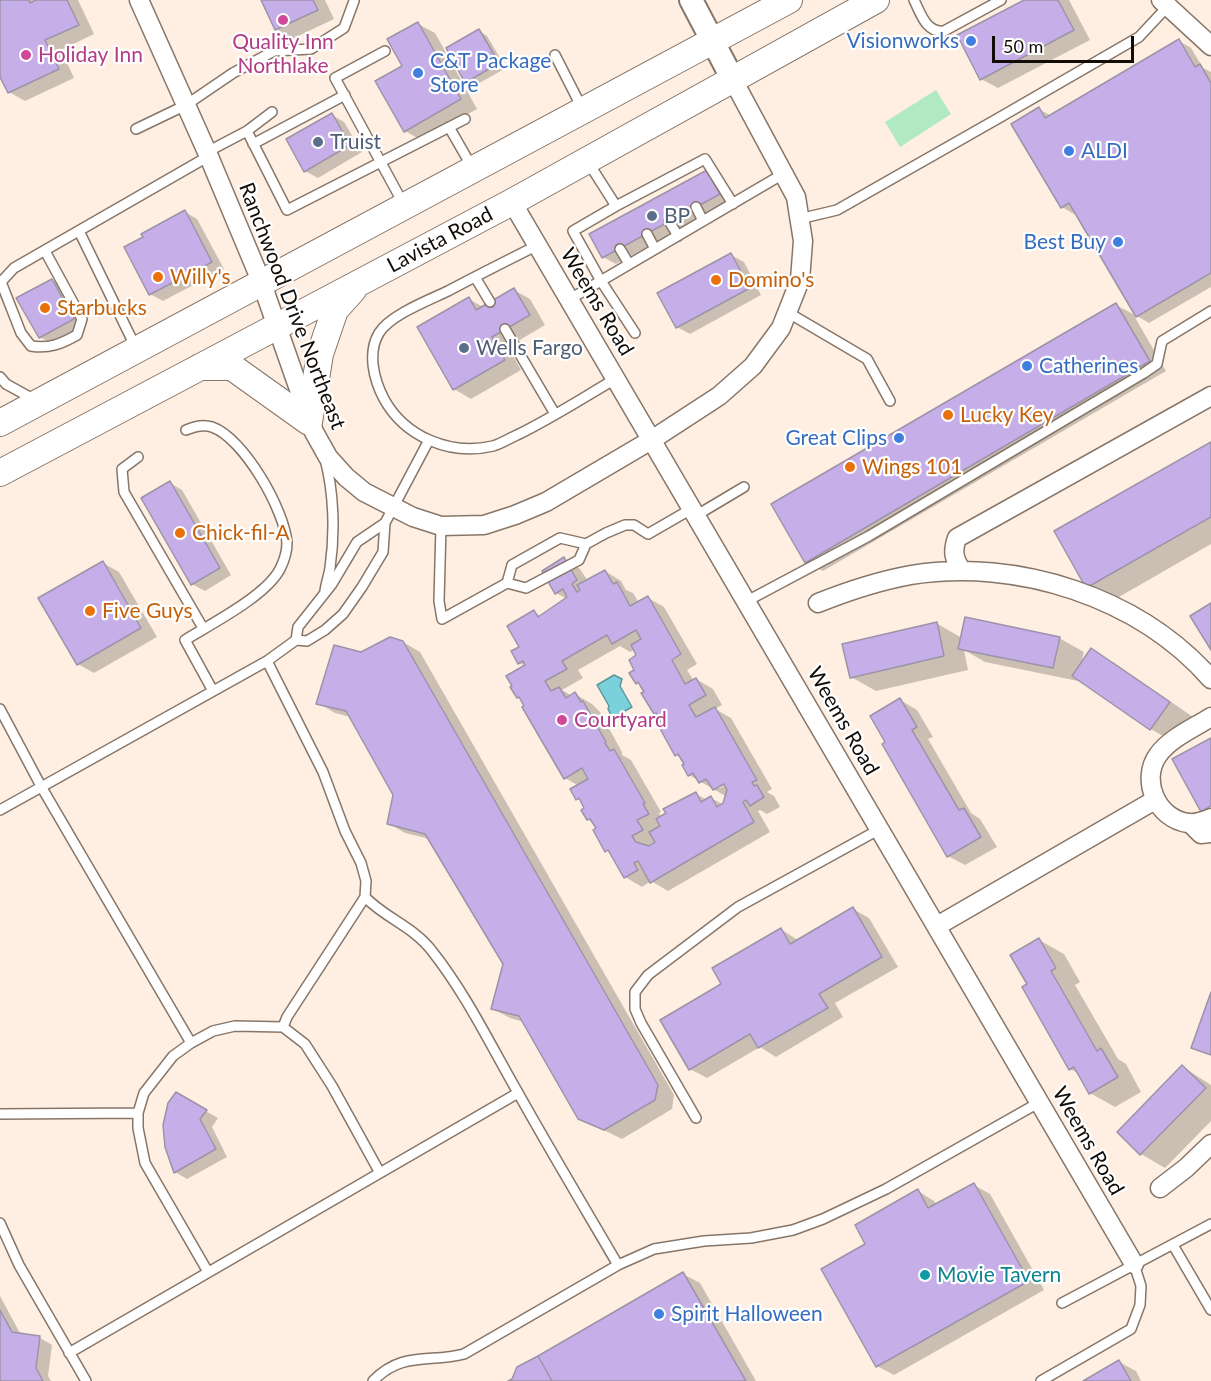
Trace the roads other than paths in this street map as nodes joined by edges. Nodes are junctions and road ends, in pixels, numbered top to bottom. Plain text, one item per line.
1 (139, 0) edge
2 (691, 0) edge
3 (789, 0) edge
4 (876, 0) edge
5 (914, 0) edge
6 (1000, 0) edge
7 (354, 1) edge
8 (1164, 3) edge
9 (712, 42) junction
10 (1211, 46) edge
11 (386, 51) dead end
12 (555, 55) dead end
13 (733, 80) junction
14 (345, 95) junction
15 (186, 105) junction
16 (583, 110) junction
17 (272, 112) dead end
18 (465, 119) dead end
19 (449, 127) junction
20 (136, 129) dead end
21 (247, 131) junction
22 (253, 144) junction
23 (208, 154) junction
24 (587, 160) junction
25 (381, 162) junction
26 (473, 169) junction
27 (677, 174) junction
28 (783, 174) junction
29 (682, 183) dead end
30 (651, 188) junction
31 (656, 198) dead end
32 (628, 200) junction
33 (512, 202) junction
34 (733, 204) junction
35 (405, 205) junction
36 (616, 206) junction
37 (696, 207) dead end
38 (633, 210) dead end
39 (601, 215) junction
40 (799, 219) junction
41 (669, 221) dead end
42 (703, 221) junction
43 (606, 225) dead end
44 (79, 231) junction
45 (647, 234) dead end
46 (678, 236) junction
47 (538, 245) junction
48 (620, 249) dead end
49 (655, 249) junction
50 (45, 251) junction
51 (629, 264) junction
52 (475, 277) junction
53 (261, 281) junction
54 (361, 281) junction
55 (601, 281) junction
56 (570, 299) junction
57 (490, 302) dead end
58 (1211, 311) edge
59 (787, 312) junction
60 (277, 325) junction
61 (506, 329) dead end
62 (635, 333) dead end
63 (136, 348) junction
64 (197, 367) junction
65 (0, 377) edge
66 (617, 378) junction
67 (1211, 396) edge
68 (38, 401) junction
69 (890, 401) dead end
70 (555, 414) junction
71 (309, 422) junction
72 (0, 423) edge
73 (186, 430) dead end
74 (653, 439) junction
75 (429, 440) junction
76 (321, 445) junction
77 (138, 457) dead end
78 (0, 473) edge
79 (744, 487) dead end
80 (695, 512) junction
81 (389, 516) junction
82 (441, 526) junction
83 (586, 544) junction
84 (962, 571) junction
85 (507, 583) junction
86 (324, 594) junction
87 (747, 601) junction
88 (818, 603) dead end
89 (203, 628) junction
90 (296, 640) junction
91 (267, 661) junction
92 (1211, 679) edge
93 (213, 691) junction
94 (0, 709) edge
95 (1211, 717) edge
96 (42, 788) junction
97 (1155, 800) junction
98 (0, 810) edge
99 (1211, 818) edge
100 (1190, 823) junction
101 (880, 829) junction
102 (1211, 833) edge
103 (365, 897) junction
104 (937, 926) junction
105 (283, 1027) junction
106 (191, 1043) junction
107 (518, 1093) junction
108 (1040, 1102) junction
109 (138, 1113) junction
110 (0, 1114) edge
111 (696, 1118) dead end
112 (1211, 1144) edge
113 (380, 1173) junction
114 (1160, 1188) dead end
115 (0, 1222) edge
116 (1211, 1224) edge
117 (1173, 1245) junction
118 (1134, 1264) junction
119 (618, 1265) junction
120 (208, 1272) junction
121 (1062, 1303) dead end
122 (1211, 1310) edge
123 (69, 1353) junction
124 (86, 1381) edge
125 (373, 1381) edge
126 (1041, 1381) edge

1 - 15 street, Ranchwood Drive Northeast
2 - 9 street
3 - 9 main road
4 - 13 main road, Lavista Road
5 - 6 lane
7 - 15 lane
8 - 10 street
8 - 40 lane
9 - 13 street
9 - 16 main road
11 - 14 lane
12 - 16 lane
13 - 24 main road, Lavista Road
13 - 28 street, Ranchwood Drive Northeast
14 - 22 lane
14 - 25 lane
15 - 20 lane
15 - 23 street, Ranchwood Drive Northeast
16 - 26 main road
17 - 21 lane
18 - 19 lane
19 - 25 lane
19 - 26 lane
21 - 22 lane
21 - 23 lane
22 - 25 lane
23 - 44 lane
23 - 53 street, Ranchwood Drive Northeast
24 - 33 main road, Lavista Road
24 - 36 lane
25 - 35 lane
26 - 35 main road
27 - 29 lane
27 - 30 lane
27 - 34 lane
28 - 34 lane
28 - 40 street, Ranchwood Drive Northeast
30 - 31 lane
30 - 32 lane
32 - 36 lane
32 - 38 lane
33 - 47 street, Weems Road
33 - 54 main road, Lavista Road
34 - 42 lane
35 - 53 main road
36 - 39 lane
37 - 42 lane
39 - 43 lane
39 - 55 lane
40 - 59 street, Ranchwood Drive Northeast
41 - 46 lane
42 - 46 lane
44 - 50 lane
44 - 63 lane
45 - 49 lane
46 - 49 lane
47 - 52 lane
47 - 56 street, Weems Road
48 - 51 lane
49 - 51 lane
50 - 50 lane
51 - 55 lane
52 - 57 lane
52 - 75 lane
53 - 60 street, Ranchwood Drive Northeast
53 - 63 main road
54 - 60 main road, Lavista Road
54 - 71 main road
55 - 56 lane
55 - 62 lane
56 - 66 street, Weems Road
58 - 87 lane
59 - 69 lane
59 - 74 street, Ranchwood Drive Northeast
60 - 64 main road, Lavista Road
60 - 71 street, Ranchwood Drive Northeast
61 - 70 lane
63 - 68 main road
64 - 71 main road
64 - 78 main road, Lavista Road
65 - 68 lane
66 - 70 lane
66 - 74 street, Weems Road
67 - 84 street
68 - 72 main road
70 - 75 lane
71 - 76 street, Ranchwood Drive Northeast
73 - 89 lane
74 - 80 street, Weems Road
74 - 82 street, Ranchwood Drive Northeast
75 - 81 lane
76 - 81 street, Ranchwood Drive Northeast
76 - 86 lane
77 - 89 lane
79 - 80 lane
80 - 83 lane
80 - 87 street, Weems Road
81 - 82 street, Ranchwood Drive Northeast
81 - 86 lane
81 - 90 lane
82 - 85 lane
83 - 85 lane
83 - 85 lane
84 - 88 street
84 - 92 street
86 - 90 lane
87 - 101 street, Weems Road
89 - 93 lane
90 - 91 lane
91 - 93 lane
91 - 103 lane
93 - 96 lane
94 - 96 lane
95 - 97 street
96 - 98 lane
96 - 106 lane
97 - 100 street
97 - 104 street
99 - 100 street
100 - 102 street
101 - 104 street, Weems Road
101 - 111 lane
103 - 105 lane
103 - 107 lane
104 - 108 street, Weems Road
105 - 106 lane
105 - 113 lane
106 - 109 lane
107 - 113 lane
107 - 119 lane
108 - 118 street, Weems Road
108 - 119 lane
109 - 110 lane
109 - 120 lane
112 - 114 street
113 - 120 lane
115 - 123 lane
116 - 117 lane
117 - 118 lane
117 - 122 lane
118 - 121 lane
118 - 126 lane
119 - 125 lane
120 - 123 lane
123 - 124 lane

